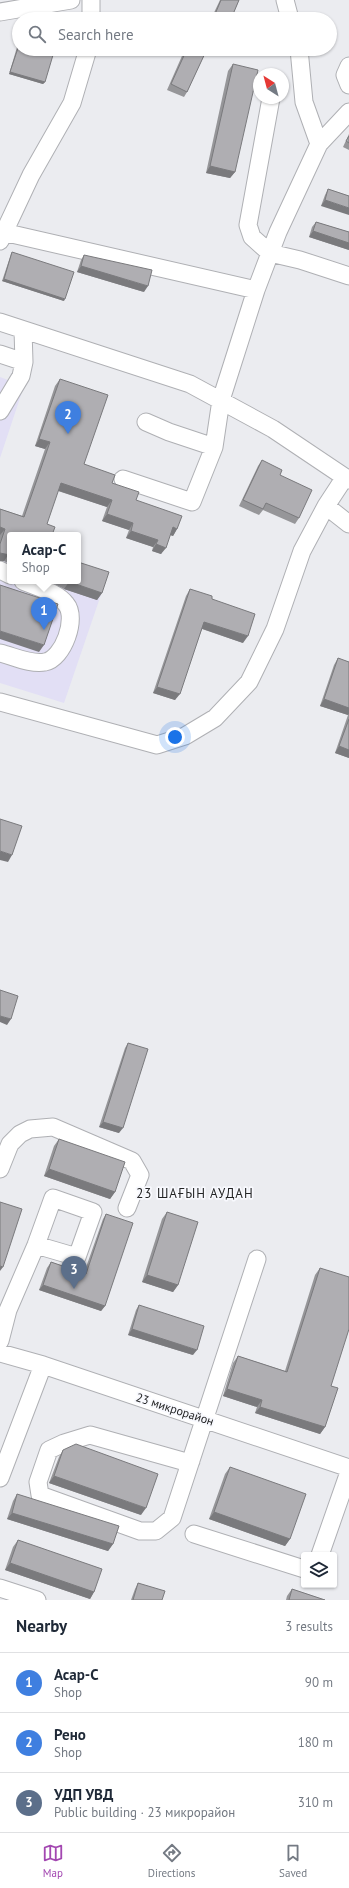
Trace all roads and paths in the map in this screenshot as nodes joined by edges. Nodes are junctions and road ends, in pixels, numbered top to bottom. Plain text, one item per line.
1 (71, 0) edge
2 (90, 0) edge
3 (285, 0) edge
4 (0, 12) edge
5 (91, 12) edge
6 (288, 12) edge
7 (86, 56) edge
8 (300, 56) edge
9 (349, 66) edge
10 (349, 85) edge
11 (270, 104) edge
12 (349, 112) edge
13 (319, 144) junction
14 (2, 236) edge
15 (270, 253) junction
16 (349, 276) edge
17 (256, 290) junction
18 (0, 322) edge
19 (23, 330) junction
20 (0, 354) edge
21 (24, 362) junction
22 (221, 400) junction
23 (1, 407) edge
24 (146, 422) dead end
25 (214, 446) junction
26 (347, 478) edge
27 (123, 479) dead end
28 (326, 506) junction
29 (349, 524) edge
30 (29, 584) edge
31 (0, 653) edge
32 (0, 702) edge
33 (0, 1168) edge
34 (127, 1208) dead end
35 (36, 1245) dead end
36 (257, 1259) dead end
37 (4, 1309) edge
38 (0, 1341) edge
39 (0, 1352) edge
40 (43, 1365) junction
41 (204, 1418) junction
42 (191, 1462) junction
43 (349, 1468) edge
44 (349, 1472) edge
45 (0, 1478) edge
46 (194, 1534) dead end
47 (321, 1552) edge
48 (301, 1568) edge
49 (0, 1588) edge
50 (37, 1600) edge

1 - 4 street
2 - 5 street
3 - 6 street
7 - 14 street
8 - 13 street
9 - 10 street
11 - 15 street
12 - 13 street
13 - 15 street
14 - 17 street
15 - 16 street
15 - 17 street
17 - 22 street
18 - 19 street
19 - 21 street
19 - 22 street
20 - 21 street
21 - 23 street
22 - 25 street
22 - 26 street
24 - 25 street
25 - 27 street
26 - 28 street
28 - 29 street
28 - 32 street
30 - 31 street
33 - 34 street
35 - 37 street
36 - 41 street
37 - 38 street
39 - 40 street, 23 микрорайон
40 - 41 street, 23 микрорайон
40 - 45 street
41 - 42 street
41 - 43 street, 23 микрорайон
42 - 42 street
44 - 47 street
46 - 48 street
49 - 50 street

